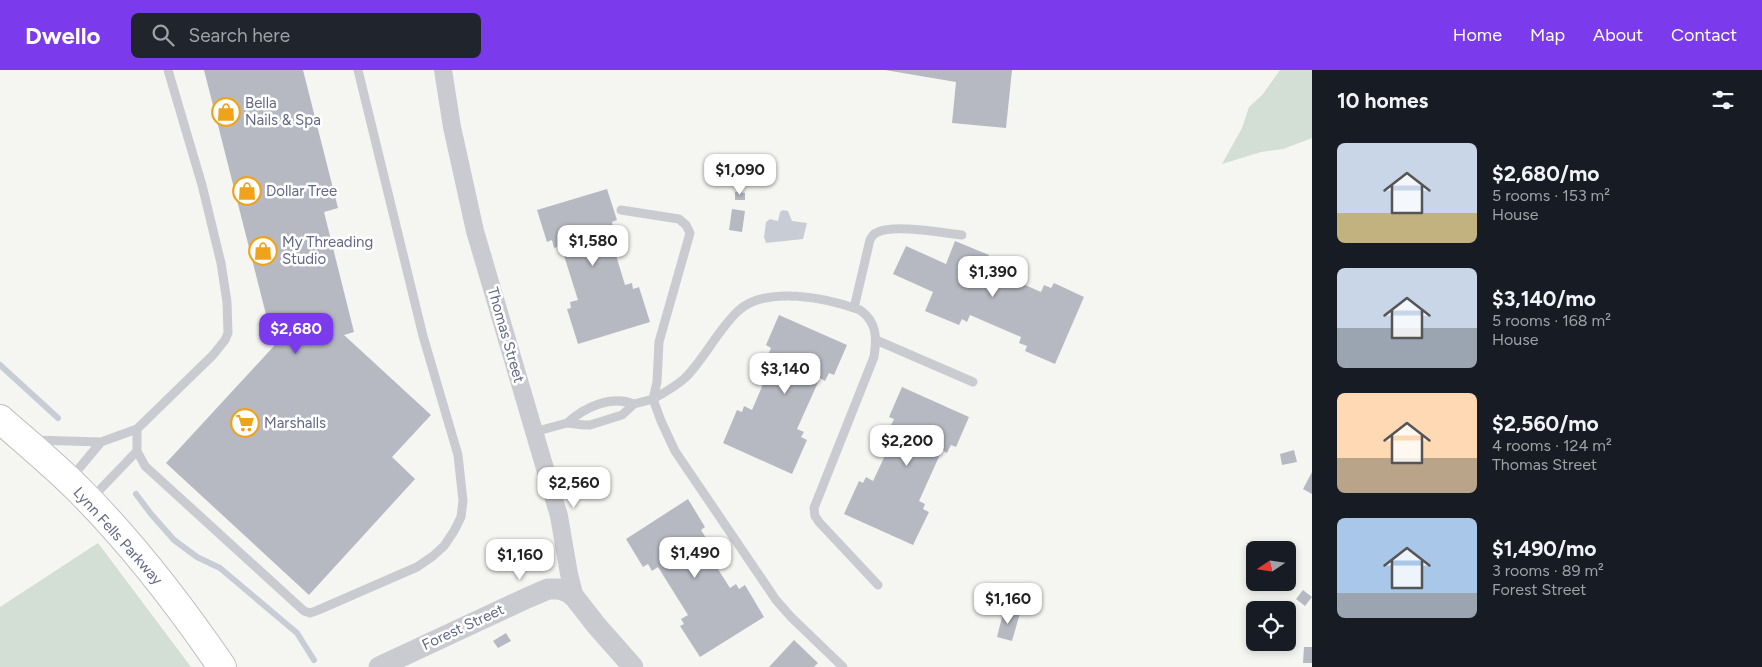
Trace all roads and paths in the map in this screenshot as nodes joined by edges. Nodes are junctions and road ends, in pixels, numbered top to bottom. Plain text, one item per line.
1 (168, 70) edge
2 (358, 70) edge
3 (443, 70) edge
4 (621, 210) dead end
5 (962, 235) dead end
6 (854, 308) junction
7 (876, 340) junction
8 (972, 382) dead end
9 (653, 399) junction
10 (634, 404) junction
11 (0, 419) edge
12 (567, 423) junction
13 (137, 429) junction
14 (534, 432) junction
15 (23, 440) junction
16 (101, 442) junction
17 (137, 451) junction
18 (68, 481) junction
19 (89, 501) junction
20 (878, 585) dead end
21 (576, 598) junction
22 (387, 665) edge
23 (222, 667) edge
24 (634, 667) edge
25 (843, 667) edge

1 - 13 lane
2 - 17 lane
3 - 14 street, Thomas Street
4 - 9 lane
5 - 6 lane
6 - 7 lane
6 - 9 lane
7 - 8 lane
7 - 20 lane
9 - 10 lane
9 - 25 lane
10 - 12 lane
10 - 12 lane
11 - 15 main road, Lynn Fells Parkway
12 - 14 lane
13 - 16 lane
13 - 17 lane
14 - 21 street, Thomas Street
15 - 16 lane
15 - 18 main road, Lynn Fells Parkway
16 - 18 lane
17 - 19 lane
18 - 19 main road, Lynn Fells Parkway
19 - 23 main road, Lynn Fells Parkway
21 - 22 street, Forest Street
21 - 24 street

